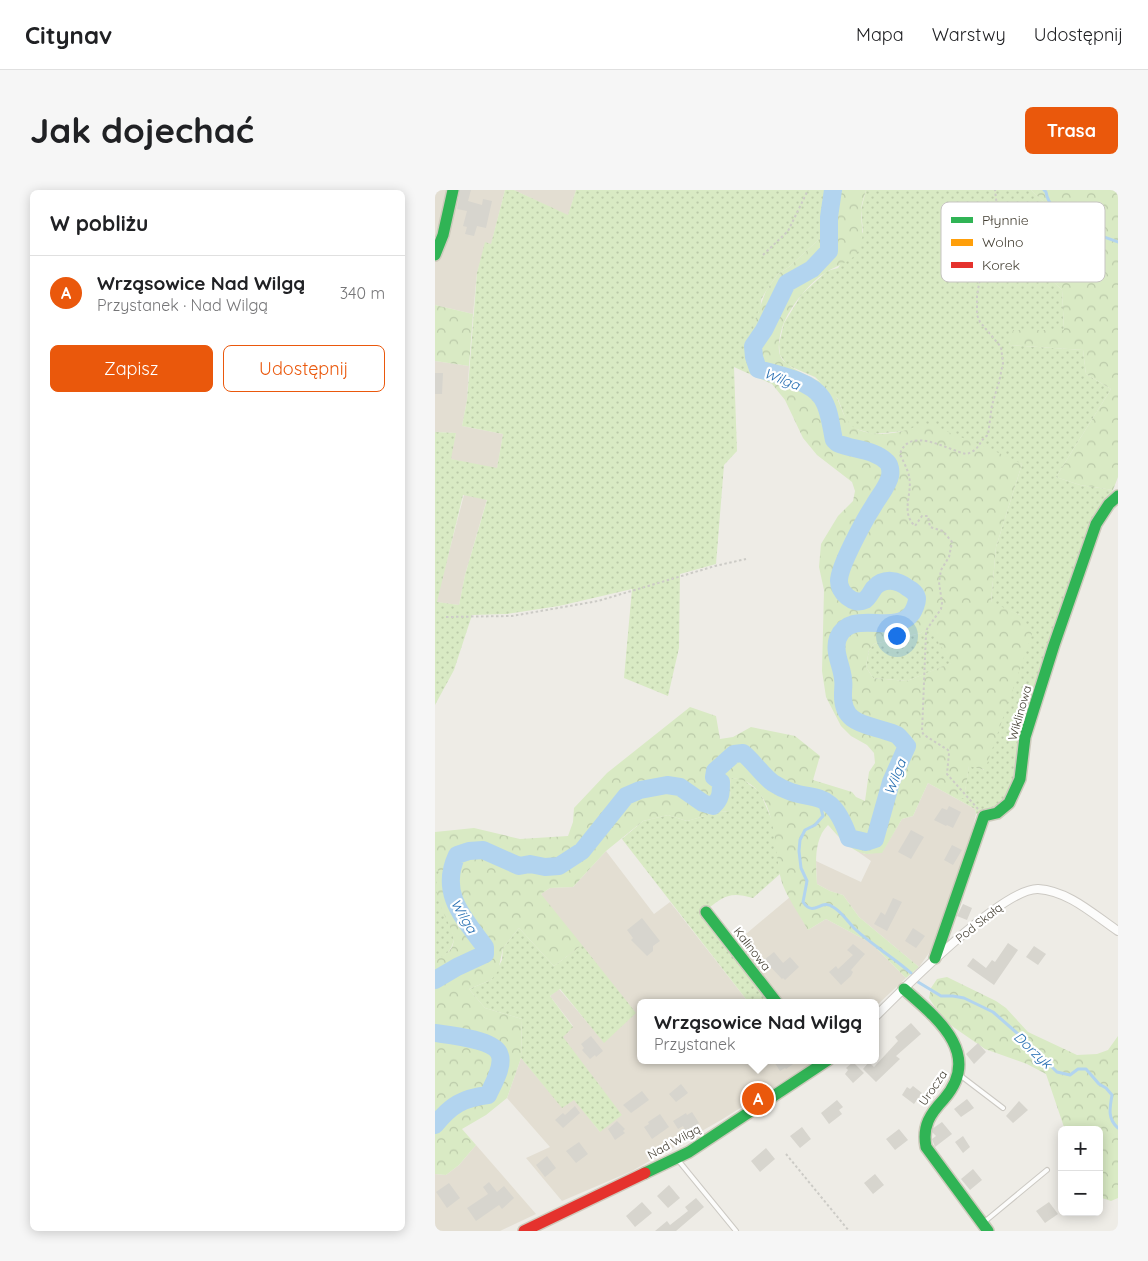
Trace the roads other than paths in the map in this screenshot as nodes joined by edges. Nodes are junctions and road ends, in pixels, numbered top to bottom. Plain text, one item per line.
1 (453, 190) edge
2 (435, 255) edge
3 (1118, 496) edge
4 (706, 912) dead end
5 (1118, 931) edge
6 (935, 958) junction
7 (904, 988) junction
8 (774, 999) edge
9 (879, 1013) edge
10 (821, 1064) edge
11 (959, 1075) junction
12 (1003, 1108) dead end
13 (677, 1158) junction
14 (1047, 1170) dead end
15 (986, 1227) edge
16 (524, 1231) edge
17 (736, 1231) edge

1 - 2 street
3 - 6 street, Wiklinowa
4 - 8 street, Kalinowa
5 - 6 street, Pod Skałą
6 - 7 street, Pod Skałą
7 - 9 street
7 - 11 street, Urocza
10 - 13 street, Nad Wilgą
11 - 12 lane
11 - 15 street, Urocza
13 - 16 street, Nad Wilgą
13 - 17 lane
14 - 15 lane

